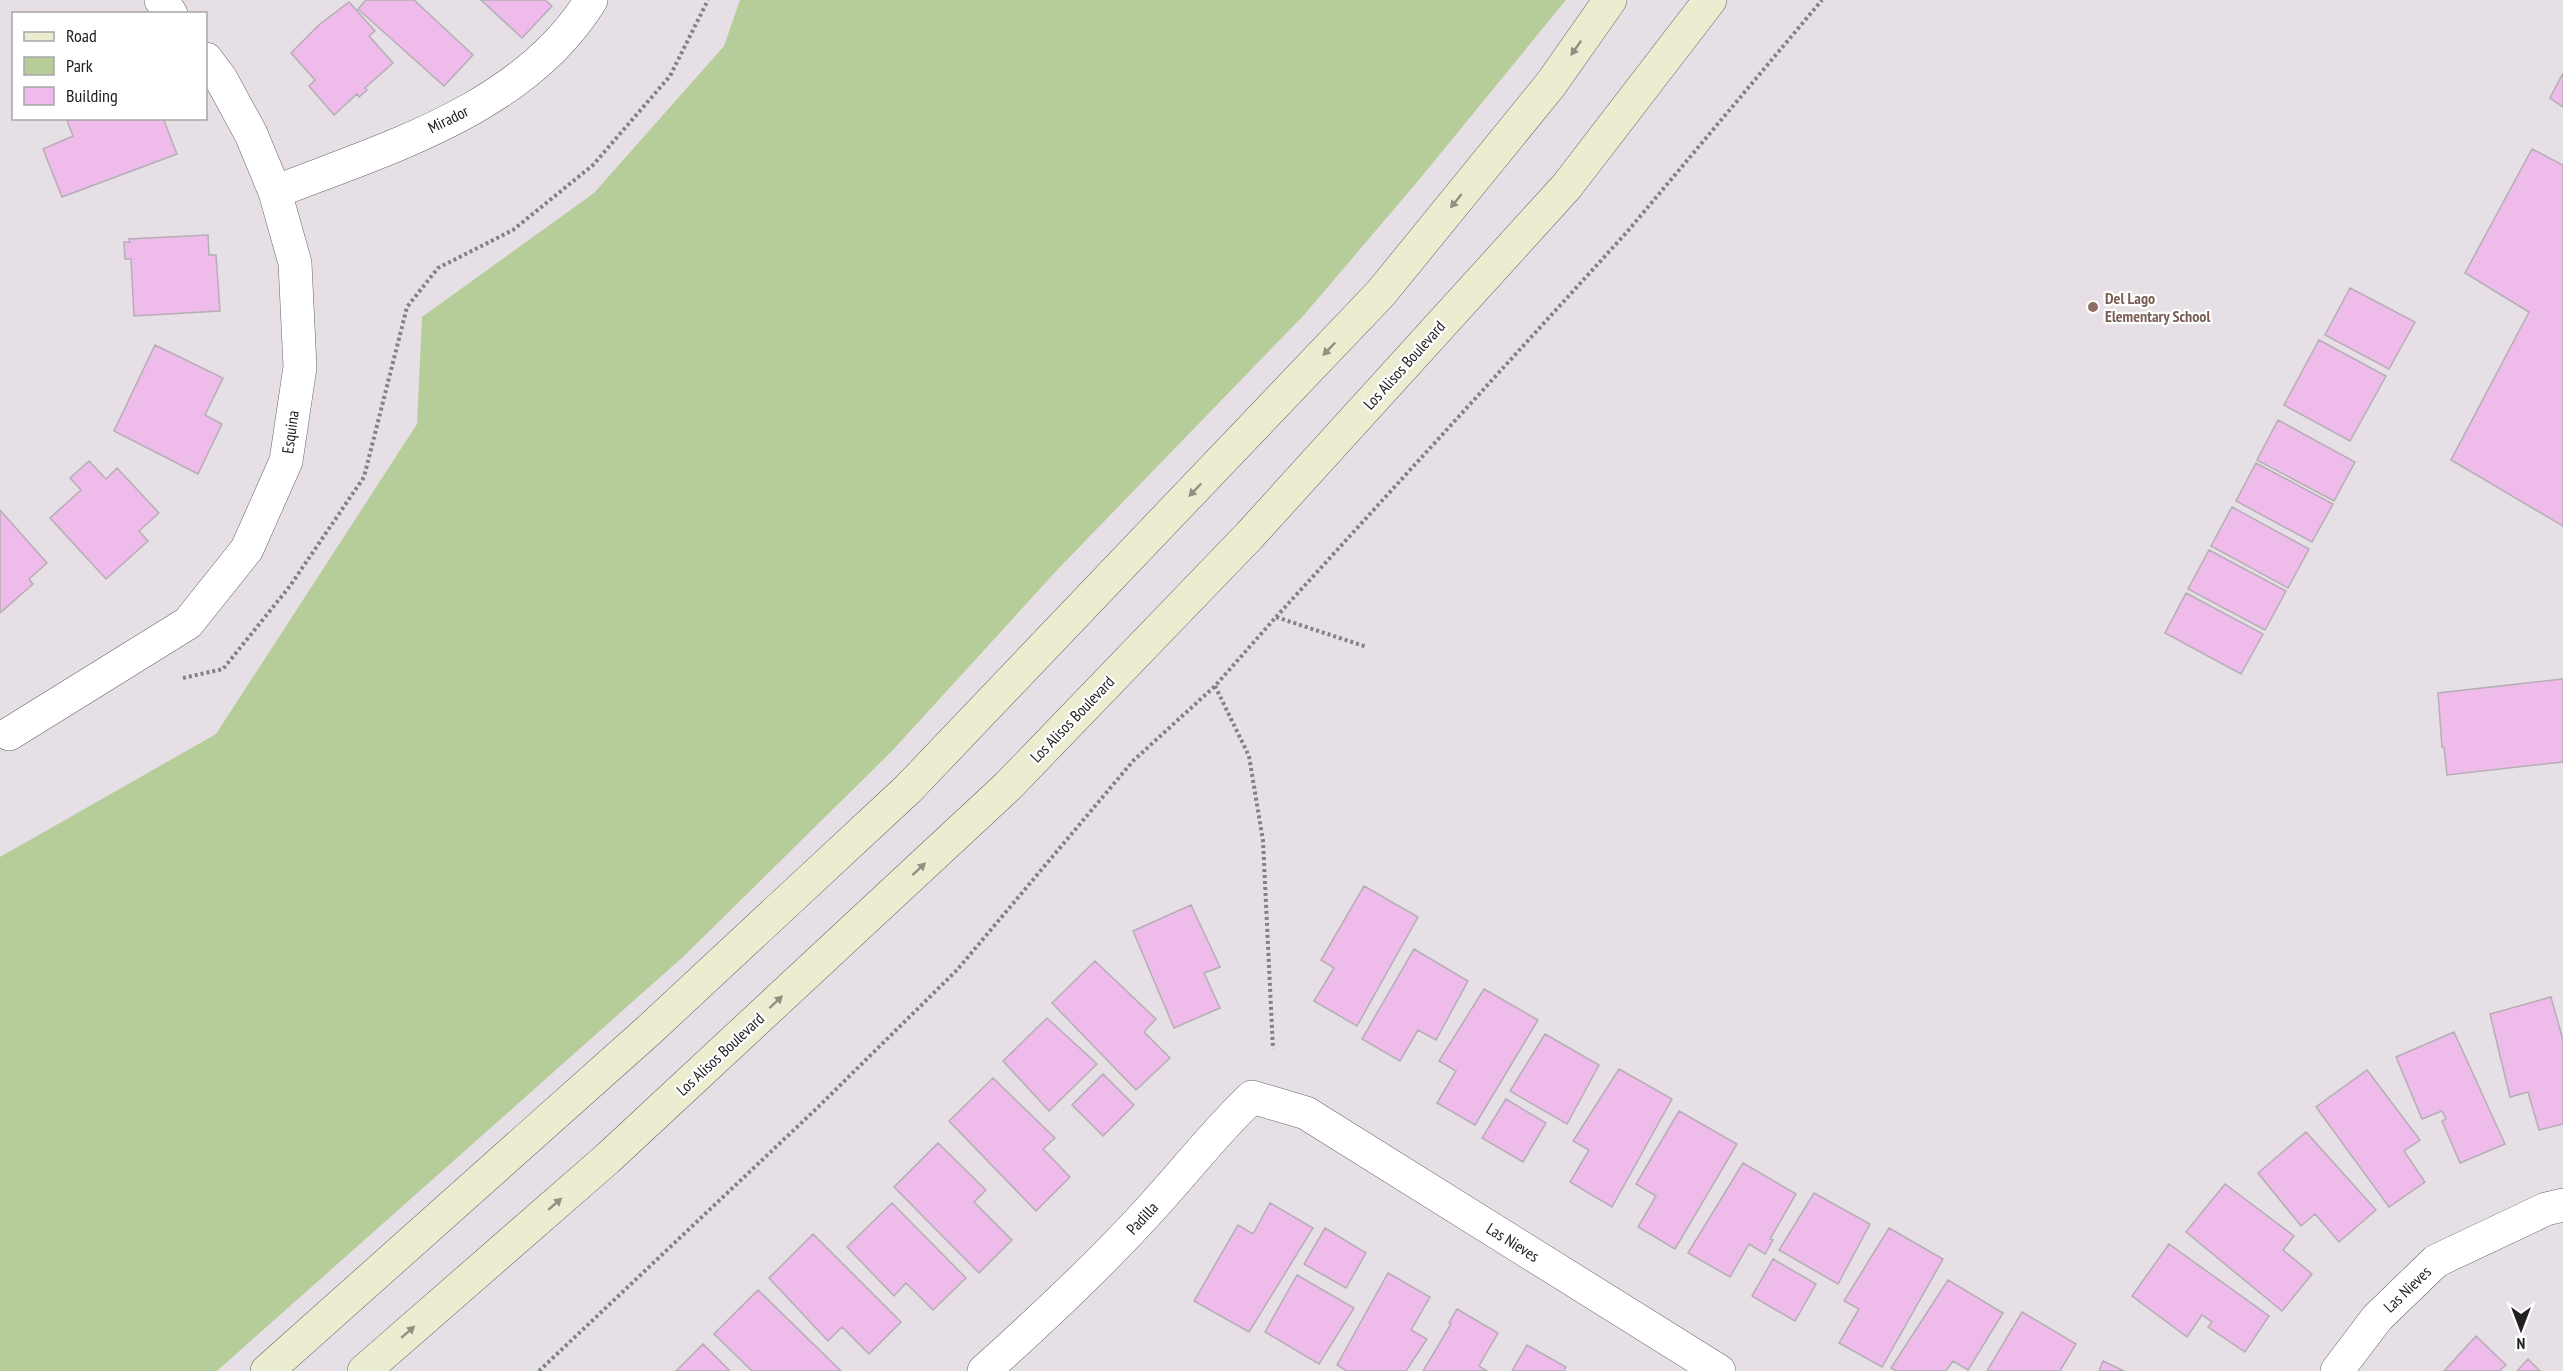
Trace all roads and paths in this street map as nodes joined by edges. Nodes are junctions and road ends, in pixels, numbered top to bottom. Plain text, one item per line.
1 (591, 0) edge
2 (708, 0) edge
3 (1610, 0) edge
4 (1710, 0) edge
5 (1822, 0) edge
6 (207, 60) edge
7 (275, 192) junction
8 (1276, 617) junction
9 (1367, 647) dead end
10 (183, 678) dead end
11 (1215, 686) junction
12 (9, 734) dead end
13 (1274, 1049) dead end
14 (1306, 1113) joint
15 (2563, 1205) edge
16 (267, 1371) edge
17 (364, 1371) edge
18 (539, 1371) edge
19 (984, 1371) edge
20 (1719, 1371) edge
21 (2337, 1371) edge

1 - 7 street, Mirador
2 - 10 path
3 -> 16 main road
17 -> 4 main road, Los Alisos Boulevard
5 - 8 path
6 - 7 street, Esquina
7 - 12 street, Esquina
8 - 9 path
8 - 11 path
11 - 13 path
11 - 18 path
14 - 19 street, Padilla
14 - 20 street, Las Nieves
15 - 21 street, Las Nieves

